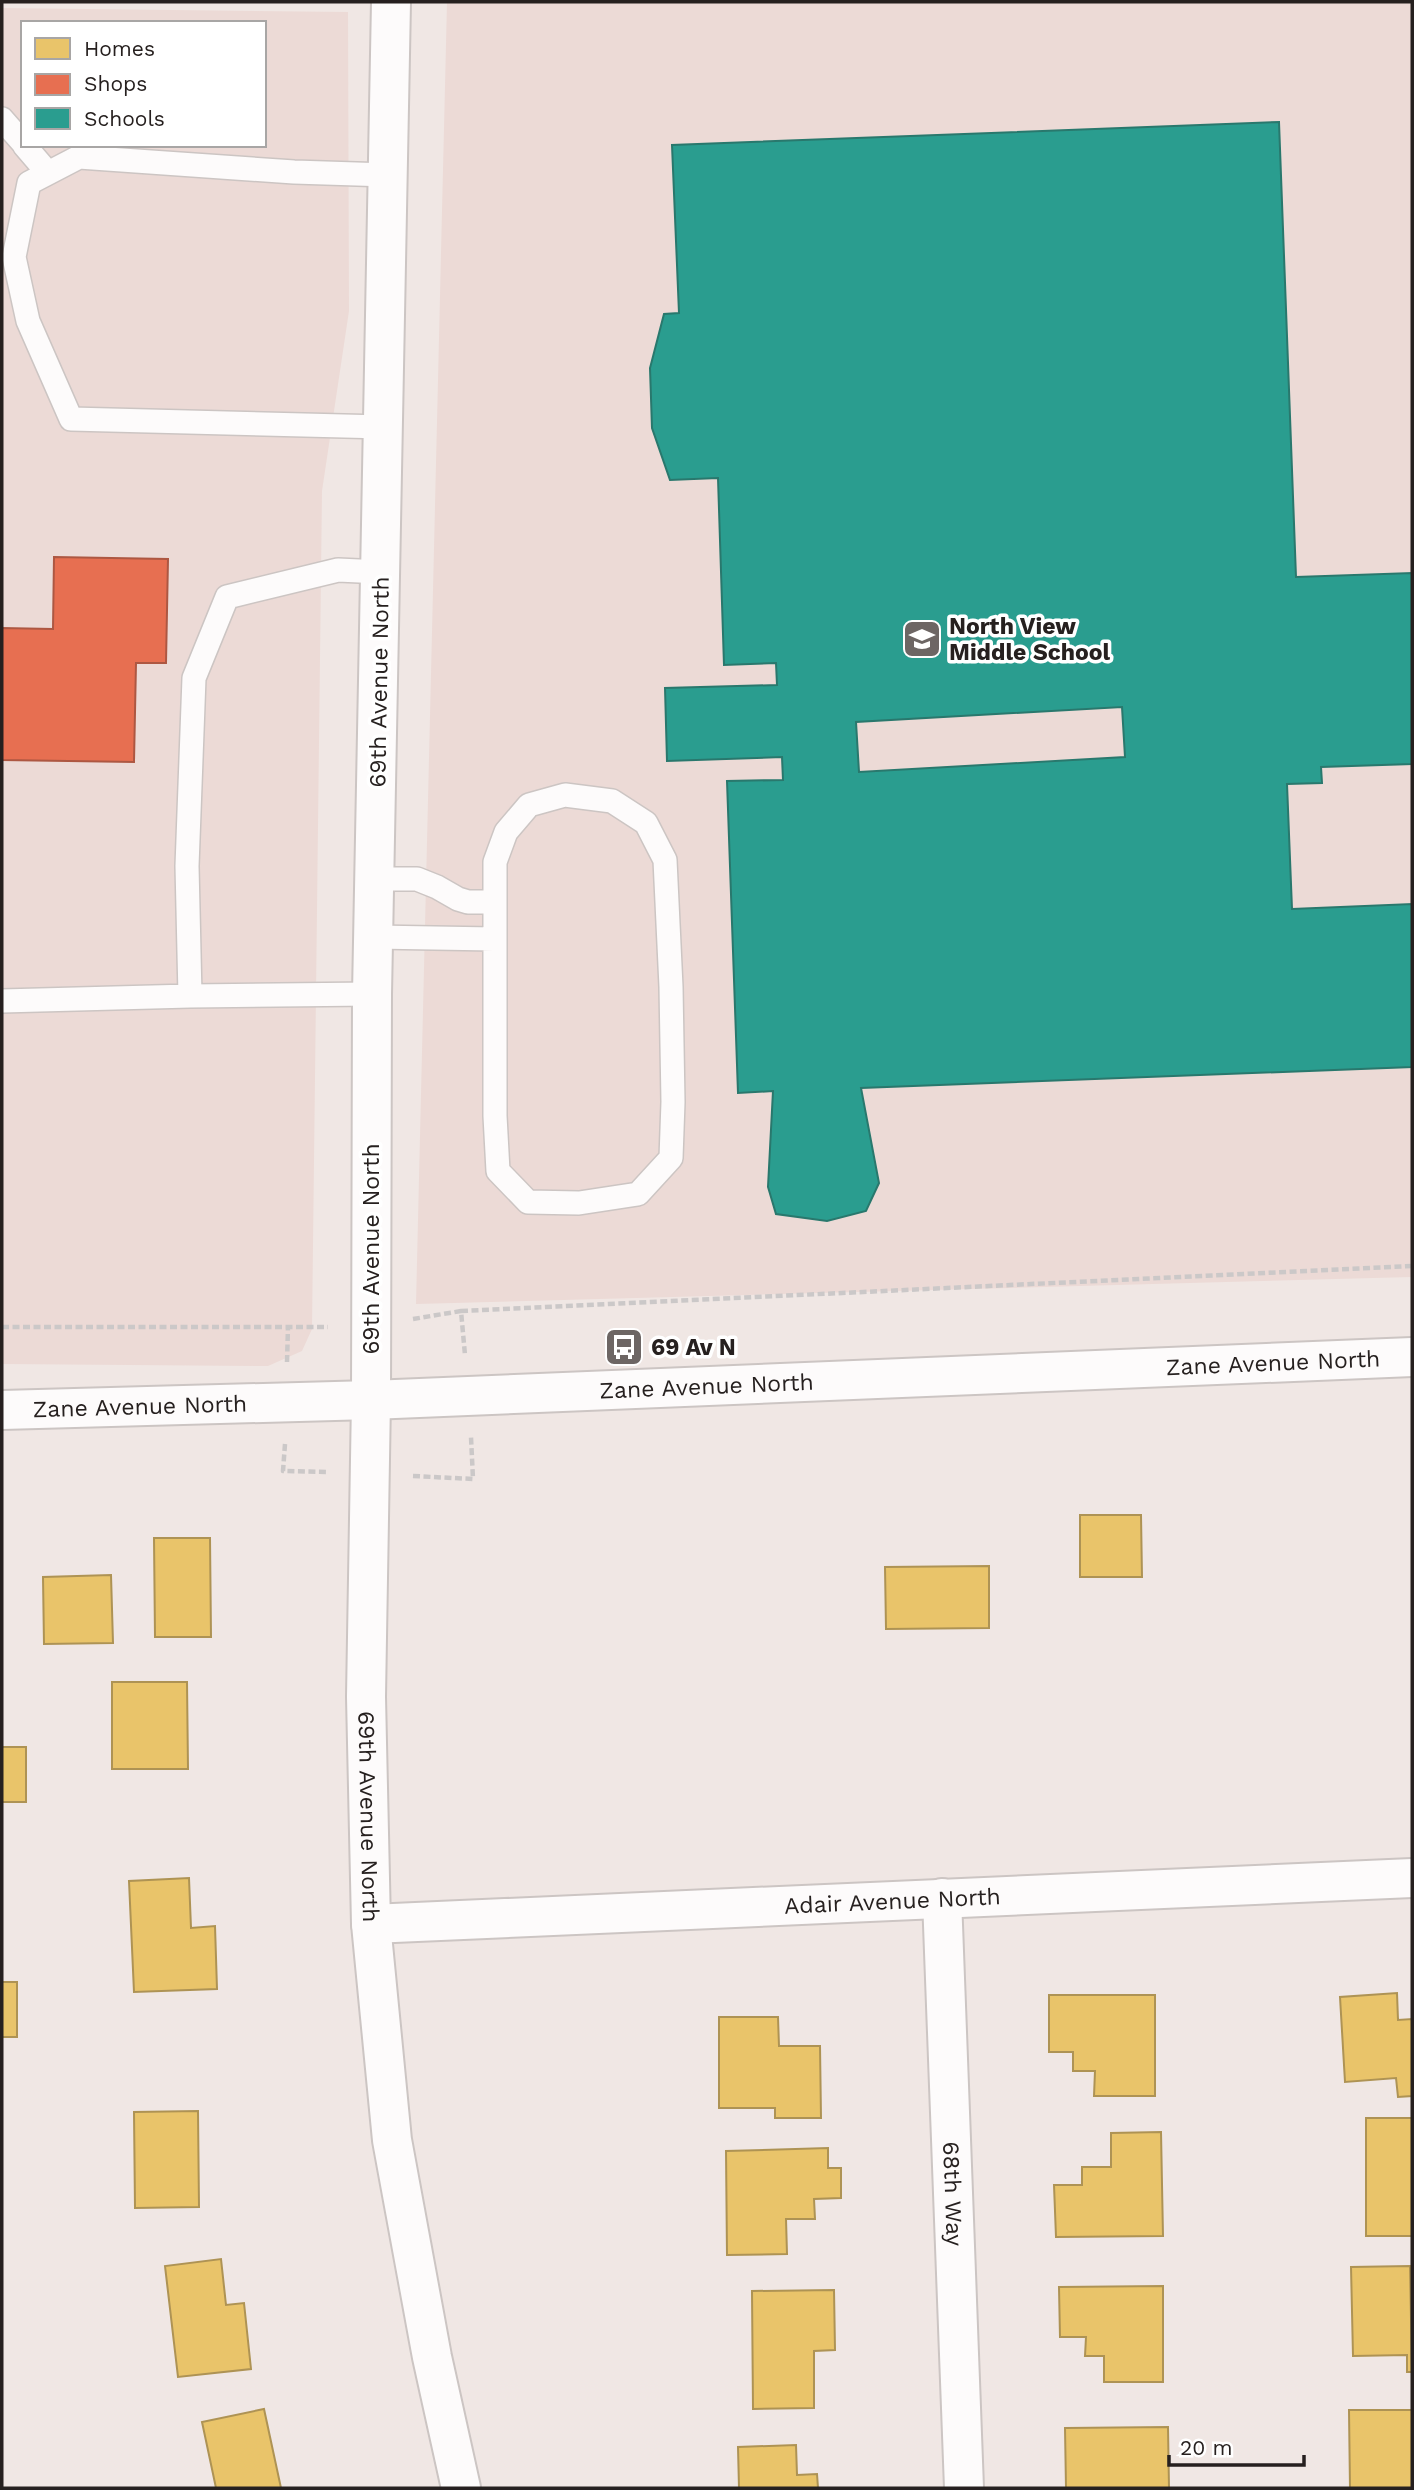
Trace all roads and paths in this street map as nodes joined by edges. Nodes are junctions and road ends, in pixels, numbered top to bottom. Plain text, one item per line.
1 (391, 2) edge
2 (2, 119) edge
3 (21, 141) edge
4 (26, 147) edge
5 (48, 173) junction
6 (388, 174) junction
7 (384, 427) junction
8 (381, 572) junction
9 (375, 879) junction
10 (495, 902) junction
11 (373, 937) junction
12 (494, 939) junction
13 (372, 994) junction
14 (190, 996) junction
15 (2, 1001) edge
16 (1412, 1266) edge
17 (461, 1311) dead end
18 (2, 1327) edge
19 (288, 1327) dead end
20 (1412, 1357) edge
21 (371, 1400) junction
22 (2, 1410) edge
23 (1412, 1878) edge
24 (942, 1898) junction
25 (371, 1924) junction
26 (461, 2488) edge
27 (964, 2488) edge

1 - 6 street, 69th Avenue North
2 - 3 lane
4 - 5 lane
5 - 6 lane
5 - 7 lane
6 - 7 street, 69th Avenue North
7 - 8 street, 69th Avenue North
8 - 9 street, 69th Avenue North
8 - 14 lane
9 - 10 lane
9 - 11 street, 69th Avenue North
10 - 12 lane
10 - 12 lane
11 - 12 lane
11 - 13 street, 69th Avenue North
13 - 14 lane
13 - 21 street, 69th Avenue North
14 - 15 lane
16 - 17 path
18 - 19 path
20 - 21 street, Zane Avenue North
21 - 22 street, Zane Avenue North
21 - 25 street, 69th Avenue North
23 - 24 street, Adair Avenue North
24 - 25 street, Adair Avenue North
24 - 27 street, 68th Way
25 - 26 street, 69th Avenue North

